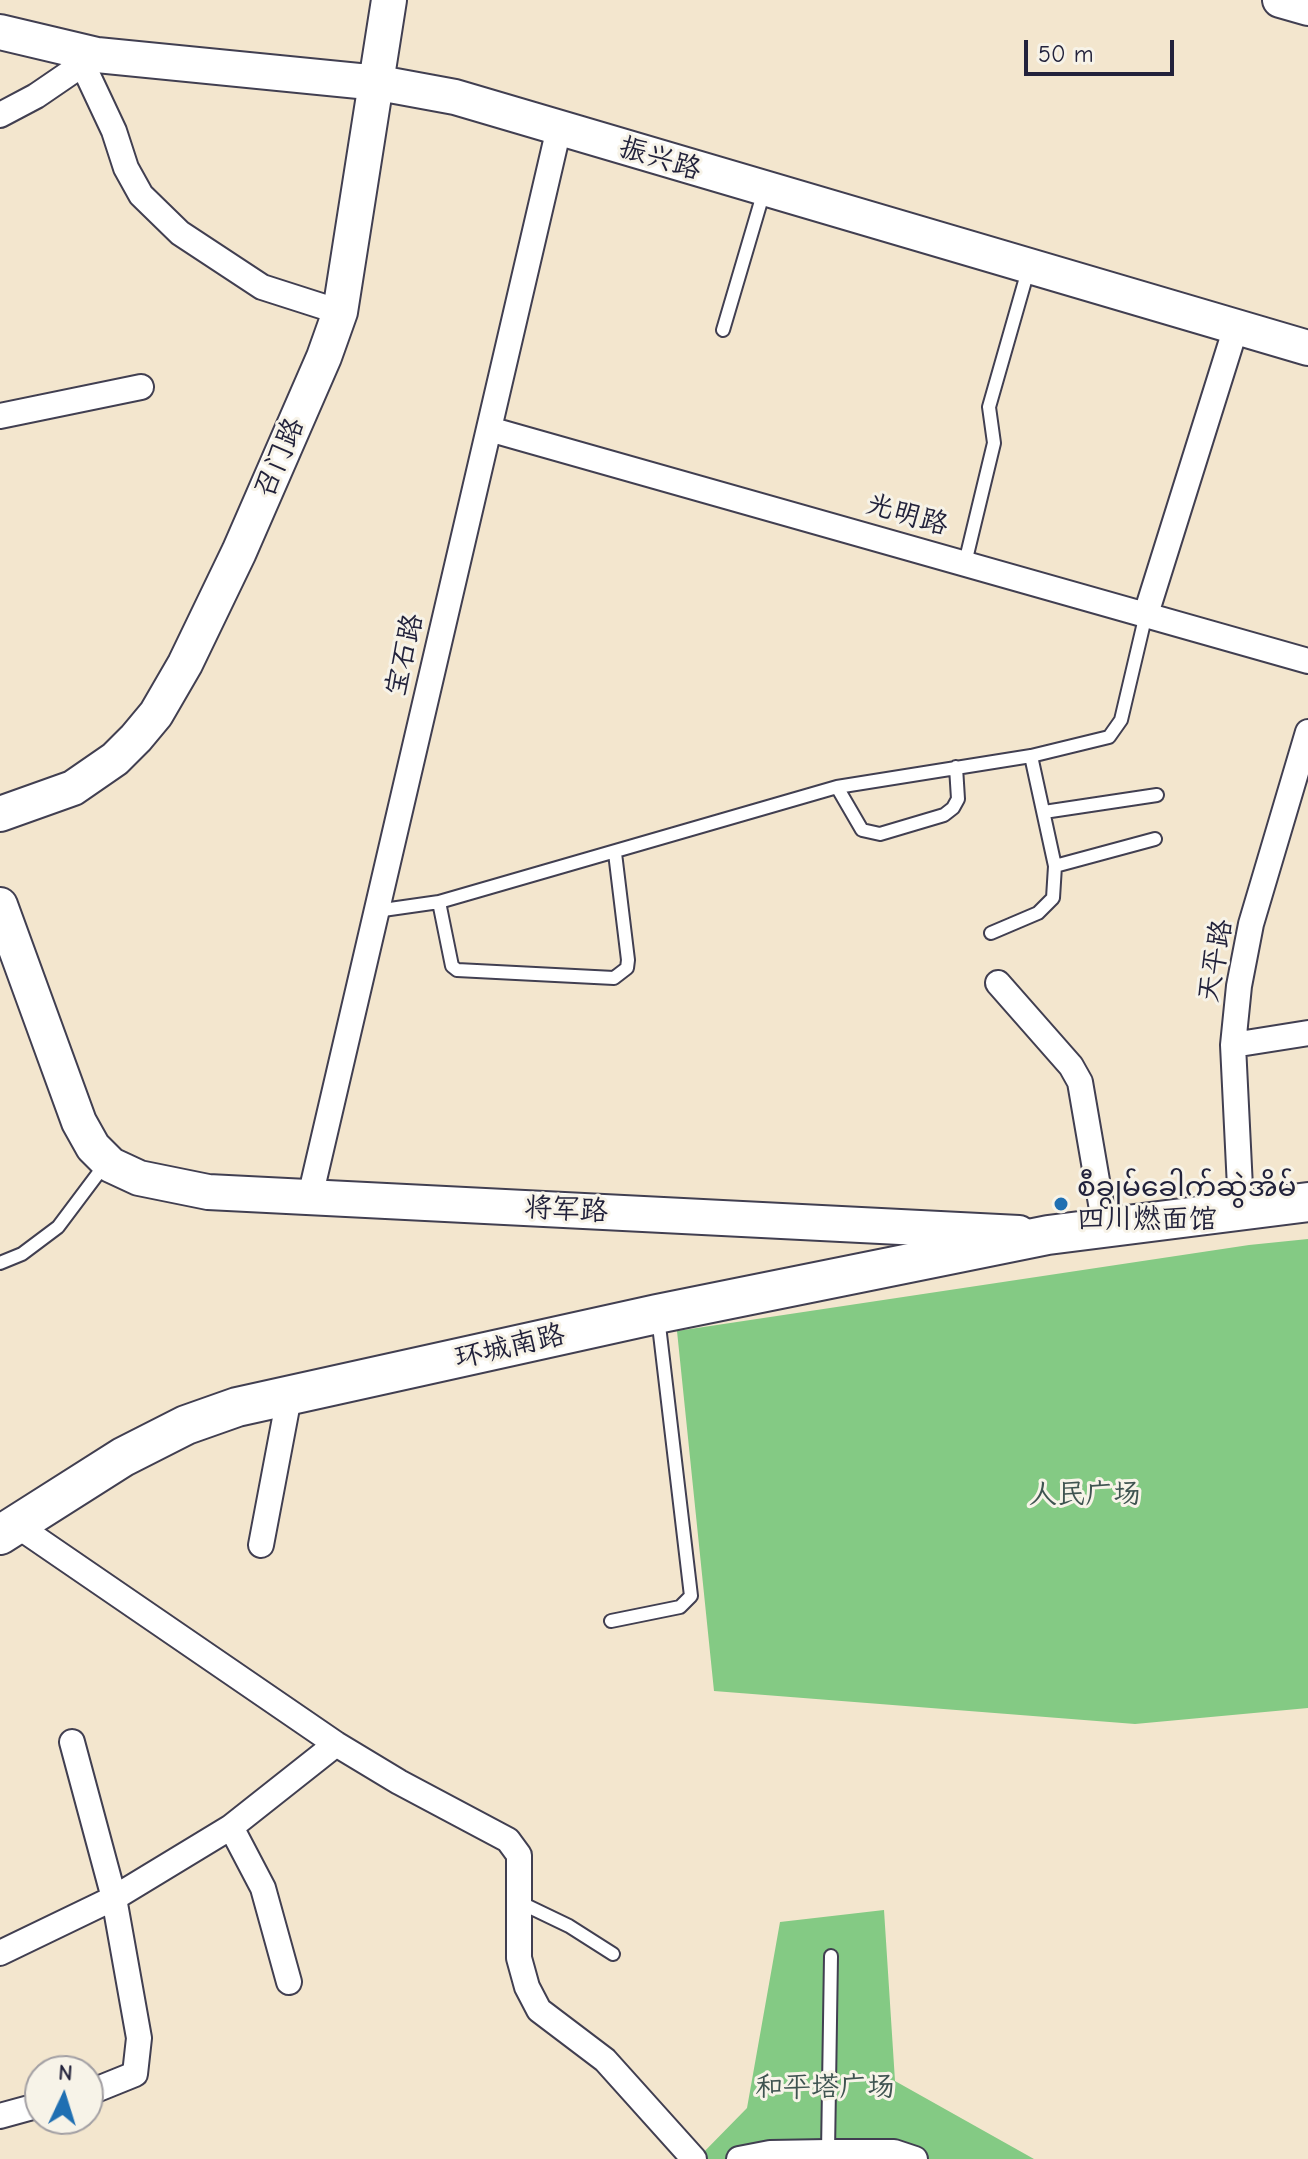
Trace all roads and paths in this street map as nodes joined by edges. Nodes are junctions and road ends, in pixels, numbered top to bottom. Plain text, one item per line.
1 (389, 0) edge
2 (1280, 0) edge
3 (1308, 8) edge
4 (0, 32) edge
5 (90, 60) junction
6 (379, 83) junction
7 (0, 115) edge
8 (559, 128) junction
9 (764, 191) junction
10 (1030, 267) junction
11 (340, 312) junction
12 (1236, 327) junction
13 (723, 330) dead end
14 (1308, 348) edge
15 (141, 387) dead end
16 (0, 416) edge
17 (489, 429) junction
18 (965, 563) junction
19 (1146, 614) junction
20 (1308, 661) edge
21 (1308, 732) edge
22 (1031, 756) junction
23 (956, 767) junction
24 (837, 787) junction
25 (1157, 795) dead end
26 (1044, 812) junction
27 (0, 814) edge
28 (1155, 839) dead end
29 (615, 853) junction
30 (1055, 866) junction
31 (439, 902) junction
32 (0, 905) edge
33 (376, 911) junction
34 (991, 933) dead end
35 (998, 983) dead end
36 (1308, 1033) edge
37 (1233, 1045) junction
38 (107, 1161) junction
39 (310, 1197) junction
40 (1308, 1202) edge
41 (1241, 1208) junction
42 (833, 1223) junction
43 (1105, 1227) junction
44 (1048, 1235) junction
45 (0, 1263) edge
46 (844, 1275) junction
47 (657, 1314) junction
48 (289, 1397) junction
49 (8, 1530) edge
50 (261, 1545) dead end
51 (611, 1621) dead end
52 (72, 1742) dead end
53 (336, 1744) junction
54 (231, 1827) junction
55 (114, 1898) junction
56 (519, 1902) junction
57 (0, 1953) edge
58 (613, 1954) dead end
59 (831, 1956) dead end
60 (289, 1982) dead end
61 (104, 2087) edge
62 (24, 2109) edge
63 (0, 2116) edge
64 (828, 2152) junction
65 (700, 2158) edge
66 (739, 2159) edge
67 (915, 2159) edge

1 - 6 main road, 召门路
2 - 3 main road
4 - 5 main road, 振兴路
5 - 6 main road, 振兴路
5 - 7 street
5 - 11 street
6 - 8 main road, 振兴路
6 - 11 main road, 召门路
8 - 9 main road, 振兴路
8 - 17 street, 宝石路
9 - 10 main road, 振兴路
9 - 13 lane
10 - 12 main road, 振兴路
10 - 18 lane
11 - 27 main road, 召门路
12 - 14 main road, 振兴路
12 - 19 street
15 - 16 street
17 - 18 street, 光明路
17 - 33 street, 宝石路
18 - 19 street, 光明路
19 - 20 street, 光明路
19 - 22 lane
21 - 37 street, 天平路
22 - 23 lane
22 - 26 lane
23 - 24 lane
23 - 24 lane
24 - 29 lane
25 - 26 lane
26 - 30 lane
28 - 30 lane
29 - 31 lane
29 - 31 lane
30 - 34 lane
31 - 33 lane
32 - 38 main road, 将军路
33 - 39 street, 宝石路
35 - 43 street
36 - 37 street
37 - 41 street, 天平路
38 - 39 main road, 将军路
38 - 45 lane
39 - 42 main road, 将军路
40 - 41 main road, 将军路
41 - 43 main road, 将军路
42 - 44 main road, 将军路
42 - 46 main road
43 - 44 main road, 将军路
44 - 46 main road, 环城南路
46 - 47 main road, 环城南路
47 - 48 main road, 环城南路
47 - 51 lane
48 - 49 main road, 环城南路
48 - 50 street
49 - 53 street
52 - 55 street
53 - 54 street
53 - 56 street
54 - 55 street
54 - 60 street
55 - 57 street
55 - 61 street
56 - 58 lane
56 - 65 street
59 - 64 lane
62 - 63 street
64 - 66 street
64 - 67 street

